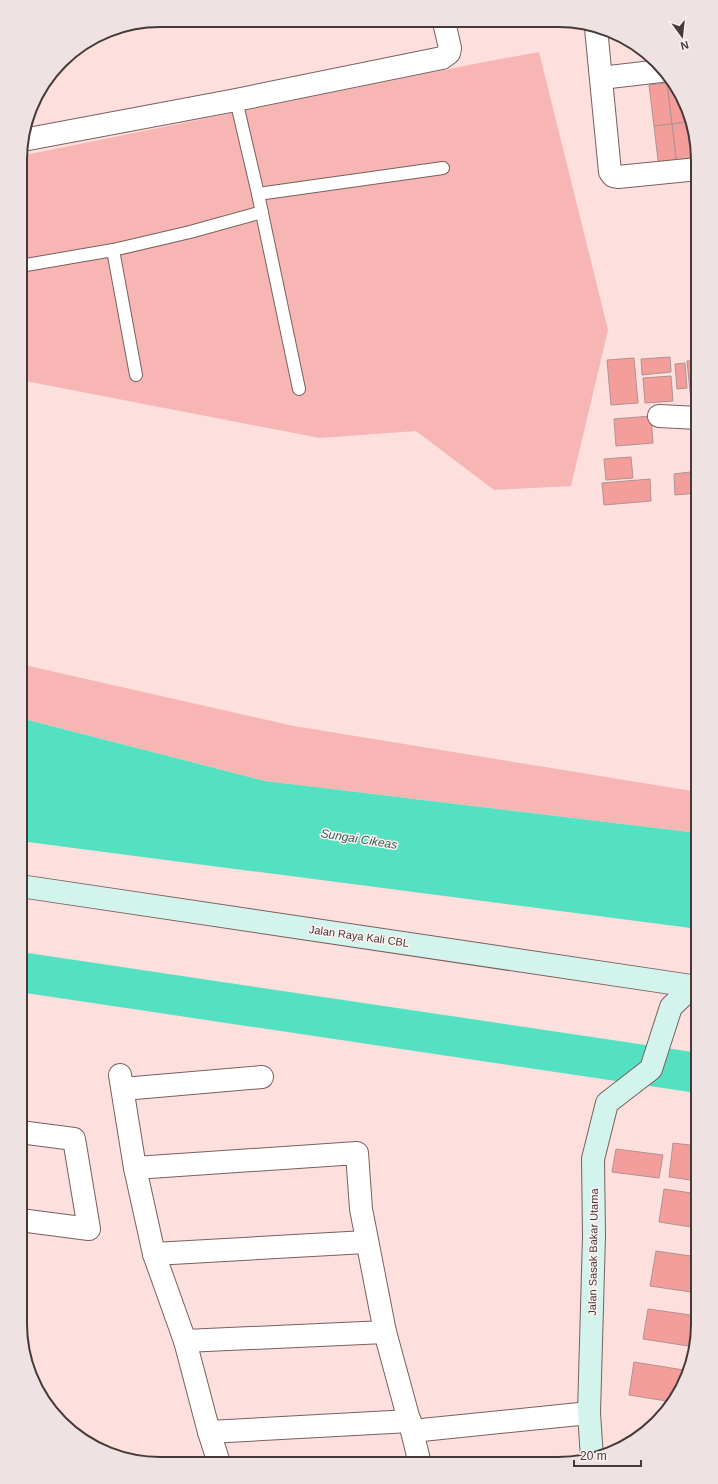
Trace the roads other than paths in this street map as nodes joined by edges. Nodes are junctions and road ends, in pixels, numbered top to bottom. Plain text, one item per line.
1 (445, 27) edge
2 (596, 33) edge
3 (657, 71) edge
4 (601, 78) junction
5 (236, 100) junction
6 (29, 139) edge
7 (443, 168) dead end
8 (691, 170) edge
9 (258, 194) junction
10 (262, 212) junction
11 (113, 250) junction
12 (27, 265) edge
13 (136, 375) dead end
14 (299, 389) dead end
15 (659, 416) dead end
16 (691, 418) edge
17 (27, 887) edge
18 (691, 985) edge
19 (691, 990) edge
20 (262, 1077) dead end
21 (27, 1133) edge
22 (135, 1168) junction
23 (27, 1221) edge
24 (366, 1242) junction
25 (154, 1254) junction
26 (386, 1332) junction
27 (185, 1341) junction
28 (590, 1413) junction
29 (411, 1426) junction
30 (209, 1432) junction
31 (592, 1452) edge
32 (217, 1457) edge
33 (418, 1457) edge

1 - 5 street
2 - 4 street
3 - 4 street
4 - 8 street
5 - 6 street
5 - 9 lane
7 - 9 lane
9 - 10 lane
10 - 11 lane
10 - 14 lane
11 - 12 lane
11 - 13 lane
15 - 16 street
17 - 18 main road, Jalan Raya Kali CBL
19 - 28 main road, Jalan Sasak Bakar Utama
20 - 22 street
21 - 23 street
22 - 24 street
22 - 25 street
24 - 25 street
24 - 26 street
25 - 27 street
26 - 27 street
26 - 29 street
27 - 30 street
28 - 29 street
28 - 31 main road, Jalan Sasak Bakar Utama
29 - 30 street
29 - 33 street
30 - 32 street

